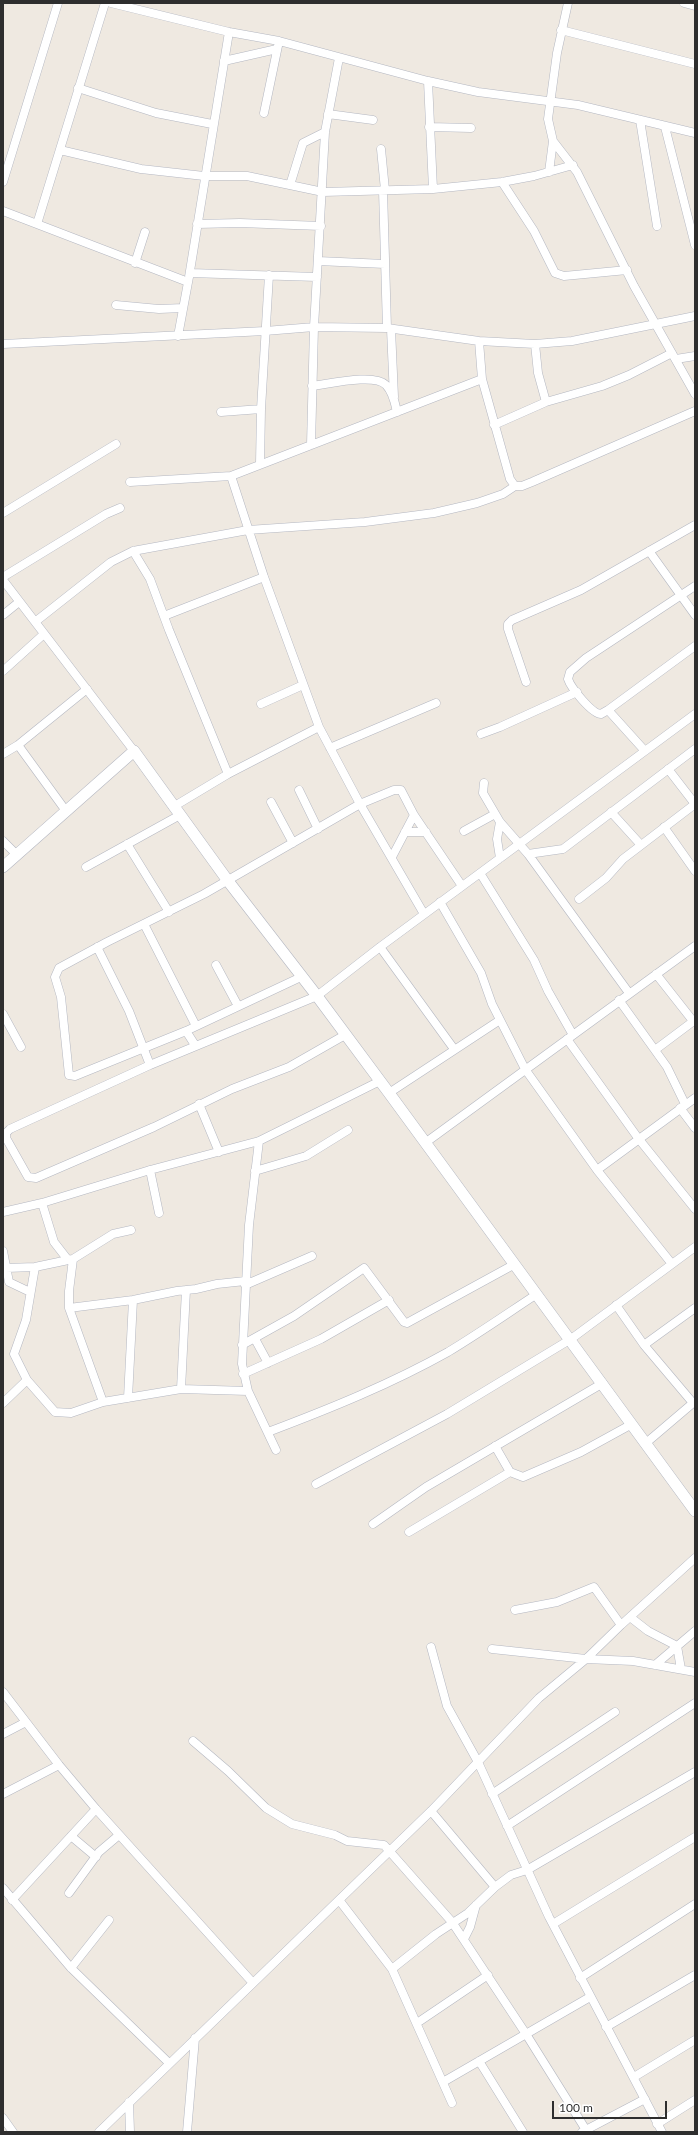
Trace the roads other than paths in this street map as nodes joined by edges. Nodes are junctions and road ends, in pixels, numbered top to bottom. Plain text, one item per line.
1 (58, 3) edge
2 (105, 3) edge
3 (111, 3) edge
4 (568, 3) edge
5 (685, 3) edge
6 (695, 6) edge
7 (561, 30) junction
8 (229, 32) junction
9 (278, 45) junction
10 (339, 58) junction
11 (224, 61) junction
12 (695, 64) edge
13 (428, 82) junction
14 (78, 88) junction
15 (550, 101) junction
16 (264, 113) dead end
17 (328, 114) junction
18 (373, 120) dead end
19 (640, 120) junction
20 (212, 124) junction
21 (429, 127) junction
22 (665, 127) junction
23 (471, 128) dead end
24 (325, 132) junction
25 (695, 133) edge
26 (553, 141) junction
27 (381, 149) dead end
28 (60, 150) junction
29 (573, 165) junction
30 (549, 172) junction
31 (204, 176) junction
32 (3, 182) edge
33 (502, 182) junction
34 (290, 185) junction
35 (433, 189) junction
36 (384, 190) junction
37 (323, 192) junction
38 (3, 211) edge
39 (37, 224) junction
40 (197, 224) junction
41 (321, 226) junction
42 (657, 226) dead end
43 (145, 232) dead end
44 (695, 245) edge
45 (318, 261) junction
46 (135, 262) junction
47 (385, 264) junction
48 (626, 270) junction
49 (190, 273) junction
50 (269, 275) junction
51 (317, 277) junction
52 (188, 282) junction
53 (116, 305) dead end
54 (183, 308) junction
55 (695, 316) edge
56 (656, 323) junction
57 (314, 327) junction
58 (389, 328) junction
59 (265, 331) junction
60 (178, 336) junction
61 (478, 341) junction
62 (3, 344) edge
63 (535, 344) junction
64 (674, 356) junction
65 (695, 356) edge
66 (482, 379) junction
67 (312, 386) junction
68 (695, 394) edge
69 (394, 400) junction
70 (546, 402) junction
71 (261, 409) junction
72 (695, 411) edge
73 (221, 412) dead end
74 (397, 412) junction
75 (494, 425) junction
76 (116, 444) dead end
77 (311, 445) junction
78 (260, 464) junction
79 (231, 476) junction
80 (130, 482) dead end
81 (515, 486) junction
82 (120, 508) dead end
83 (3, 513) edge
84 (695, 525) edge
85 (248, 530) junction
86 (133, 551) junction
87 (649, 551) junction
88 (3, 577) edge
89 (264, 577) junction
90 (3, 580) edge
91 (695, 586) edge
92 (680, 595) junction
93 (19, 602) junction
94 (3, 615) edge
95 (695, 615) edge
96 (164, 616) junction
97 (35, 622) junction
98 (44, 634) junction
99 (695, 646) edge
100 (3, 671) edge
101 (526, 682) dead end
102 (303, 685) junction
103 (87, 688) junction
104 (577, 692) junction
105 (436, 703) dead end
106 (261, 704) dead end
107 (608, 710) junction
108 (695, 714) edge
109 (320, 727) junction
110 (481, 734) dead end
111 (18, 745) junction
112 (330, 748) junction
113 (695, 749) edge
114 (134, 751) junction
115 (645, 751) junction
116 (3, 754) edge
117 (668, 769) junction
118 (228, 774) junction
119 (484, 783) dead end
120 (299, 790) dead end
121 (271, 802) dead end
122 (360, 804) junction
123 (695, 804) edge
124 (66, 811) junction
125 (177, 811) junction
126 (611, 812) junction
127 (495, 814) junction
128 (414, 815) junction
129 (500, 822) junction
130 (664, 827) junction
131 (318, 830) junction
132 (464, 831) dead end
133 (405, 832) junction
134 (426, 832) junction
135 (3, 841) edge
136 (293, 843) junction
137 (127, 844) junction
138 (519, 844) junction
139 (641, 845) junction
140 (528, 854) junction
141 (17, 855) junction
142 (392, 857) junction
143 (500, 858) junction
144 (3, 867) edge
145 (86, 867) dead end
146 (695, 871) edge
147 (480, 873) junction
148 (228, 881) junction
149 (462, 886) junction
150 (580, 899) dead end
151 (440, 902) junction
152 (168, 912) junction
153 (424, 914) junction
154 (144, 924) junction
155 (695, 946) edge
156 (97, 947) junction
157 (380, 947) junction
158 (216, 965) dead end
159 (656, 974) junction
160 (301, 977) junction
161 (629, 993) junction
162 (317, 996) junction
163 (619, 1000) junction
164 (238, 1006) junction
165 (3, 1014) edge
166 (500, 1020) junction
167 (694, 1020) edge
168 (196, 1026) junction
169 (186, 1031) junction
170 (345, 1035) junction
171 (570, 1037) junction
172 (195, 1045) junction
173 (20, 1047) dead end
174 (144, 1048) junction
175 (454, 1049) junction
176 (655, 1050) junction
177 (150, 1065) junction
178 (525, 1069) junction
179 (380, 1081) junction
180 (389, 1093) junction
181 (695, 1098) edge
182 (199, 1104) junction
183 (683, 1106) junction
184 (695, 1128) edge
185 (348, 1130) dead end
186 (638, 1138) junction
187 (259, 1141) junction
188 (425, 1143) junction
189 (219, 1152) junction
190 (150, 1170) junction
191 (597, 1170) junction
192 (255, 1171) junction
193 (42, 1203) junction
194 (695, 1209) edge
195 (3, 1212) edge
196 (159, 1213) dead end
197 (131, 1230) dead end
198 (695, 1247) edge
199 (3, 1251) edge
200 (312, 1256) dead end
201 (71, 1259) junction
202 (515, 1264) junction
203 (672, 1264) junction
204 (35, 1267) junction
205 (6, 1268) junction
206 (245, 1283) junction
207 (186, 1290) junction
208 (30, 1292) junction
209 (537, 1294) junction
210 (133, 1300) junction
211 (389, 1300) junction
212 (616, 1305) junction
213 (69, 1308) junction
214 (695, 1308) edge
215 (255, 1339) junction
216 (571, 1339) junction
217 (242, 1344) junction
218 (644, 1345) junction
219 (268, 1363) junction
220 (243, 1374) junction
221 (27, 1380) junction
222 (603, 1383) junction
223 (181, 1389) junction
224 (248, 1391) junction
225 (128, 1398) junction
226 (103, 1402) junction
227 (694, 1402) edge
228 (3, 1403) edge
229 (632, 1424) junction
230 (268, 1432) junction
231 (646, 1443) junction
232 (495, 1446) junction
233 (276, 1450) dead end
234 (510, 1472) junction
235 (316, 1484) dead end
236 (695, 1511) edge
237 (374, 1524) dead end
238 (409, 1532) dead end
239 (695, 1558) edge
240 (515, 1610) dead end
241 (630, 1617) junction
242 (620, 1625) junction
243 (695, 1631) edge
244 (678, 1646) junction
245 (431, 1647) dead end
246 (492, 1649) dead end
247 (586, 1659) junction
248 (655, 1665) junction
249 (681, 1670) junction
250 (695, 1672) edge
251 (3, 1692) edge
252 (695, 1703) edge
253 (615, 1712) dead end
254 (26, 1722) junction
255 (3, 1734) edge
256 (193, 1741) dead end
257 (478, 1762) junction
258 (59, 1766) junction
259 (695, 1772) edge
260 (3, 1794) edge
261 (492, 1794) junction
262 (96, 1809) junction
263 (431, 1811) junction
264 (507, 1826) junction
265 (119, 1835) junction
266 (71, 1836) junction
267 (695, 1837) edge
268 (389, 1851) junction
269 (96, 1856) junction
270 (527, 1870) junction
271 (495, 1887) junction
272 (3, 1888) edge
273 (69, 1893) dead end
274 (12, 1900) junction
275 (338, 1900) junction
276 (695, 1904) edge
277 (476, 1905) junction
278 (109, 1920) dead end
279 (452, 1922) junction
280 (553, 1924) junction
281 (464, 1939) junction
282 (71, 1968) junction
283 (392, 1969) junction
284 (488, 1975) junction
285 (695, 1975) edge
286 (580, 1978) junction
287 (254, 1983) junction
288 (590, 1997) junction
289 (417, 2023) junction
290 (606, 2027) junction
291 (526, 2034) junction
292 (195, 2038) junction
293 (695, 2040) edge
294 (479, 2061) junction
295 (169, 2063) junction
296 (634, 2077) junction
297 (443, 2082) junction
298 (645, 2099) junction
299 (695, 2100) edge
300 (129, 2102) junction
301 (452, 2102) dead end
302 (3, 2118) edge
303 (657, 2124) junction
304 (584, 2131) edge
305 (13, 2132) edge
306 (99, 2132) edge
307 (130, 2132) edge
308 (187, 2132) edge
309 (523, 2132) edge
310 (662, 2132) edge

1 - 32 street
2 - 14 street
3 - 8 street
4 - 7 street
5 - 6 street
7 - 12 street
7 - 15 street
8 - 9 street
8 - 11 street
9 - 10 street
9 - 11 street
9 - 16 street
10 - 13 street
10 - 17 street
11 - 20 street
13 - 15 street
13 - 21 street
14 - 20 street
14 - 28 street
15 - 19 street
15 - 26 street
17 - 18 street
17 - 24 street
19 - 22 street
19 - 42 street
20 - 31 street
21 - 23 street
21 - 35 street
22 - 25 street
22 - 44 street
24 - 34 street
24 - 37 street
26 - 29 street
26 - 30 street
27 - 36 street
28 - 31 street
28 - 39 street
29 - 30 street
29 - 48 street
30 - 33 street
31 - 34 street
31 - 40 street
33 - 35 street
33 - 48 street
34 - 37 street
35 - 36 street
36 - 37 street
36 - 47 street
37 - 41 street
38 - 39 street
39 - 46 street
40 - 41 street
40 - 49 street
41 - 45 street
43 - 46 street
45 - 47 street
45 - 51 street
46 - 52 street
47 - 58 street
48 - 56 street
49 - 50 street
49 - 52 street
50 - 51 street
50 - 59 street
51 - 57 street
52 - 54 street
53 - 54 street
54 - 60 street
55 - 56 street
56 - 63 street
56 - 64 street
57 - 58 street
57 - 59 street
57 - 67 street
58 - 61 street
58 - 69 street
59 - 60 street
59 - 71 street
60 - 62 street
61 - 63 street
61 - 66 street
63 - 70 street
64 - 65 street
64 - 68 street
64 - 70 street
66 - 74 street
66 - 75 street
67 - 69 street
67 - 77 street
69 - 74 street
70 - 75 street
71 - 73 street
71 - 78 street
72 - 81 street
74 - 77 street
75 - 81 street
76 - 83 street
77 - 78 street
78 - 79 street
79 - 80 street
79 - 85 street
81 - 85 street
82 - 88 street
84 - 87 street
85 - 86 street
85 - 89 street
86 - 96 street
86 - 97 street
87 - 92 street
87 - 101 street
89 - 96 street
89 - 102 street
90 - 93 street
91 - 92 street
92 - 95 street
92 - 104 street
93 - 94 street
93 - 97 street
96 - 118 street
97 - 98 street
98 - 100 street
98 - 103 street
99 - 107 street
102 - 106 street
102 - 109 street
103 - 111 street
103 - 114 street
104 - 107 street
104 - 110 street
105 - 112 street
107 - 115 street
108 - 115 street
109 - 112 street
109 - 118 street
111 - 116 street
111 - 124 street
112 - 122 street
113 - 117 street
114 - 124 street
114 - 125 street
115 - 138 street
117 - 123 street
117 - 126 street
118 - 125 street
119 - 127 street
120 - 131 street
121 - 136 street
122 - 128 street
122 - 131 street
122 - 142 street
123 - 130 street
124 - 141 street
125 - 137 street
125 - 148 street
126 - 139 street
126 - 140 street
127 - 129 street
127 - 132 street
128 - 133 street
128 - 134 street
129 - 138 street
129 - 143 street
130 - 139 street
130 - 146 street
131 - 136 street
133 - 134 street
133 - 142 street
134 - 149 street
135 - 141 street
136 - 148 street
137 - 145 street
137 - 152 street
138 - 140 street
138 - 143 street
139 - 150 street
140 - 161 street
141 - 144 street
142 - 153 street
143 - 147 street
147 - 149 street
147 - 171 street
148 - 152 street
148 - 160 street
149 - 151 street
151 - 153 street
151 - 166 street
152 - 154 street
153 - 157 street
154 - 156 street
154 - 168 street
155 - 159 street
156 - 174 street
156 - 174 street
157 - 162 street
157 - 175 street
158 - 164 street
159 - 161 street
159 - 167 street
160 - 162 street
160 - 164 street
161 - 163 street
162 - 170 street
162 - 172 street
163 - 171 street
163 - 176 street
164 - 168 street
165 - 173 street
166 - 175 street
166 - 178 street
167 - 176 street
168 - 169 street
169 - 172 street
169 - 174 street
170 - 179 street
170 - 182 street
171 - 178 street
171 - 186 street
172 - 177 street
174 - 177 street
175 - 180 street
176 - 183 street
177 - 182 street
178 - 188 street
178 - 191 street
179 - 180 street
179 - 187 street
180 - 188 street
181 - 183 street
182 - 189 street
183 - 184 street
183 - 186 street
185 - 192 street
186 - 191 street
186 - 194 street
187 - 189 street
187 - 192 street
188 - 202 street
189 - 190 street
190 - 193 street
190 - 196 street
191 - 203 street
192 - 206 street
193 - 195 street
193 - 201 street
197 - 201 street
198 - 203 street
199 - 205 street
200 - 206 street
201 - 204 street
201 - 213 street
202 - 209 street
202 - 211 street
203 - 212 street
204 - 205 street
204 - 208 street
205 - 208 street
206 - 207 street
206 - 217 street
207 - 210 street
207 - 223 street
208 - 221 street
209 - 216 street
209 - 230 street
210 - 213 street
210 - 225 street
211 - 215 street
211 - 219 street
212 - 216 street
212 - 218 street
213 - 226 street
214 - 218 street
215 - 217 street
215 - 219 street
216 - 222 street
216 - 235 street
217 - 220 street
218 - 227 street
219 - 220 street
220 - 224 street
221 - 226 street
221 - 228 street
222 - 229 street
222 - 232 street
223 - 224 street
223 - 225 street
224 - 230 street
225 - 226 street
227 - 231 street
229 - 231 street
229 - 234 street
230 - 233 street
231 - 236 street
232 - 234 street
232 - 237 street
234 - 238 street
239 - 241 street
240 - 242 street
241 - 242 street
241 - 244 street
242 - 247 street
243 - 244 street
244 - 248 street
244 - 249 street
245 - 257 street
246 - 247 street
247 - 248 street
247 - 257 street
248 - 249 street
249 - 250 street
251 - 254 street
252 - 264 street
253 - 261 street
254 - 255 street
254 - 258 street
256 - 268 street
257 - 261 street
257 - 263 street
258 - 260 street
258 - 262 street
259 - 270 street
261 - 264 street
262 - 265 street
262 - 266 street
263 - 268 street
263 - 271 street
264 - 270 street
265 - 269 street
265 - 287 street
266 - 269 street
266 - 274 street
267 - 280 street
268 - 275 street
268 - 279 street
269 - 273 street
270 - 271 street
270 - 280 street
271 - 277 street
272 - 274 street
274 - 282 street
275 - 283 street
275 - 287 street
276 - 286 street
277 - 279 street
277 - 281 street
278 - 282 street
279 - 281 street
279 - 283 street
280 - 286 street
281 - 284 street
282 - 295 street
283 - 289 street
284 - 289 street
284 - 291 street
285 - 290 street
286 - 288 street
287 - 292 street
288 - 290 street
288 - 291 street
289 - 297 street
290 - 296 street
291 - 294 street
291 - 304 street
292 - 295 street
292 - 308 street
293 - 296 street
294 - 297 street
294 - 309 street
295 - 300 street
296 - 298 street
297 - 301 street
298 - 303 street
298 - 304 street
299 - 303 street
300 - 306 street
300 - 307 street
302 - 305 street
303 - 310 street

